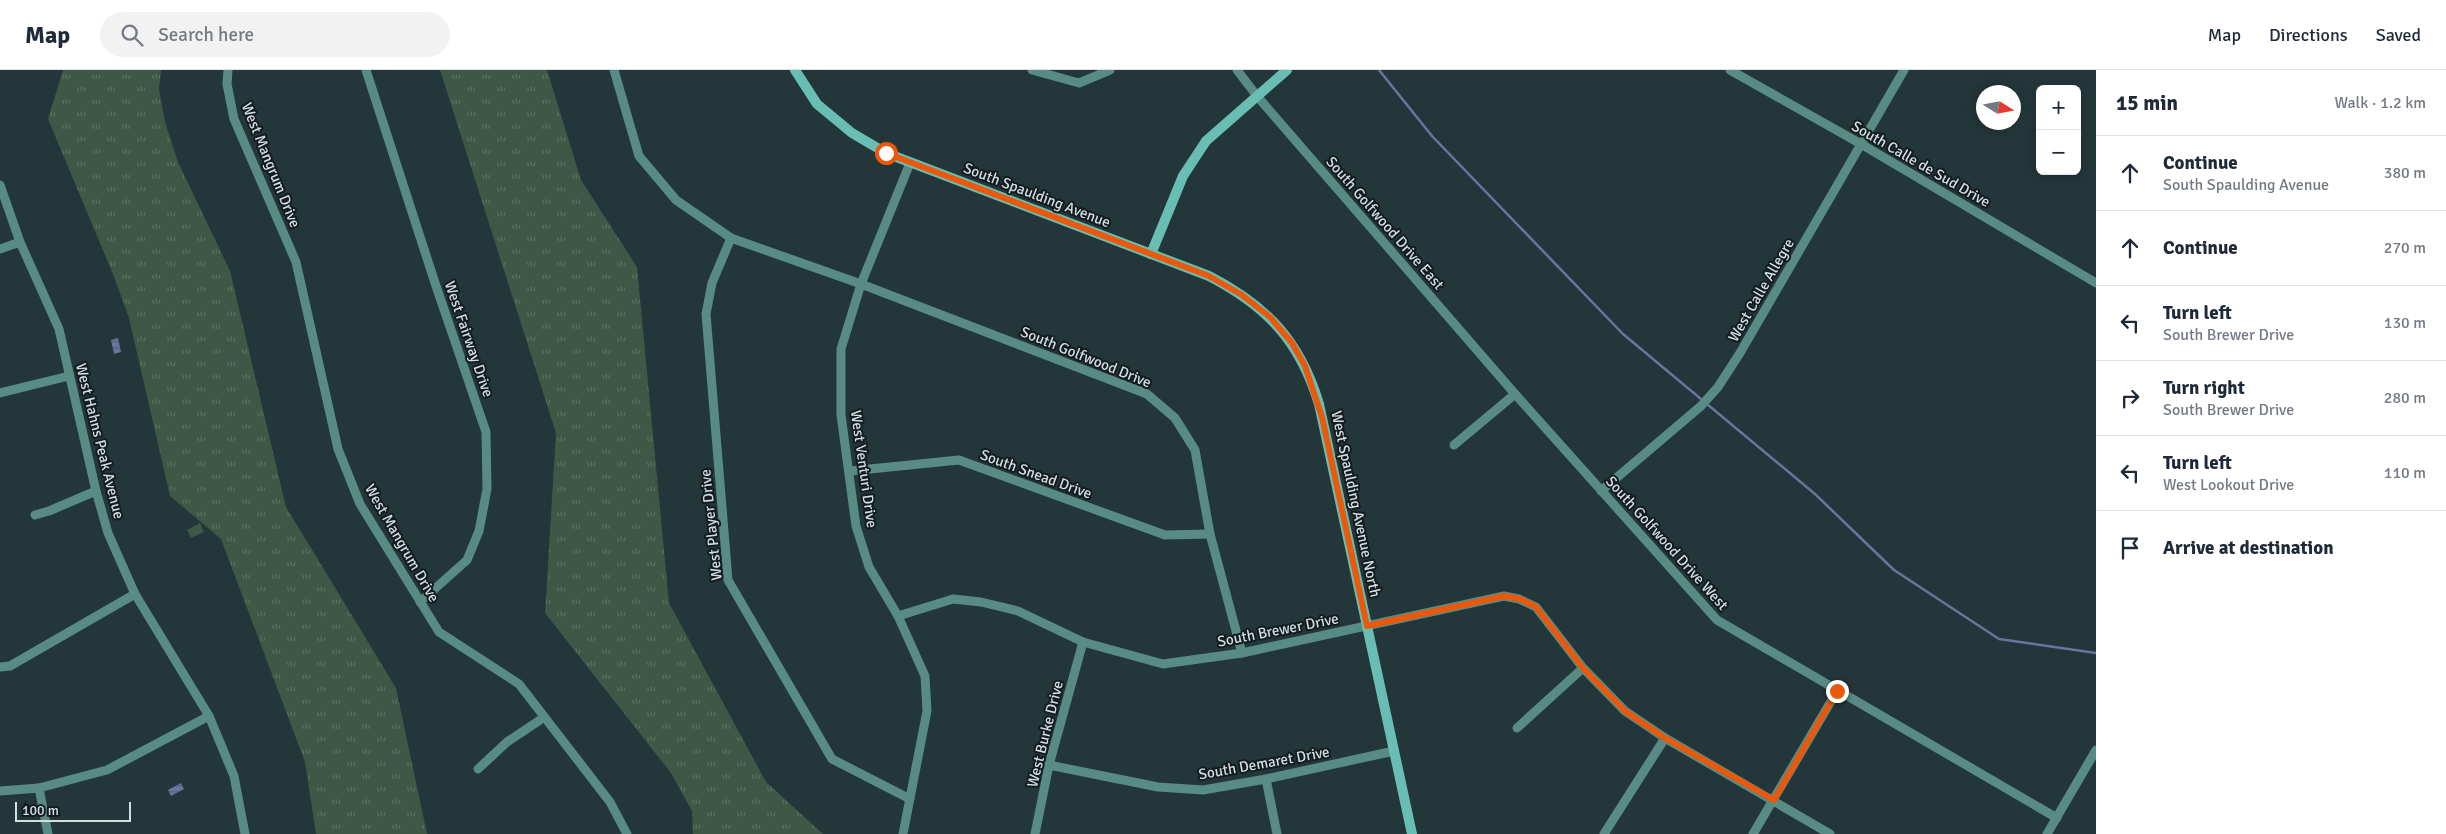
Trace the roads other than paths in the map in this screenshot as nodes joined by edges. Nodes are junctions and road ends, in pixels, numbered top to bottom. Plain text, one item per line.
1 (228, 70) edge
2 (366, 70) edge
3 (614, 70) edge
4 (795, 70) edge
5 (1032, 70) edge
6 (1110, 70) edge
7 (1237, 70) edge
8 (1287, 70) edge
9 (1730, 70) edge
10 (1904, 70) edge
11 (1256, 96) junction
12 (1861, 144) junction
13 (910, 163) junction
14 (0, 185) edge
15 (731, 238) junction
16 (20, 242) junction
17 (0, 249) edge
18 (1151, 254) junction
19 (2096, 283) edge
20 (861, 284) junction
21 (1282, 330) joint
22 (69, 376) junction
23 (0, 393) edge
24 (1515, 394) junction
25 (1454, 445) dead end
26 (850, 471) junction
27 (96, 491) junction
28 (1601, 491) junction
29 (35, 515) dead end
30 (1210, 534) junction
31 (135, 594) junction
32 (420, 602) junction
33 (898, 616) junction
34 (1367, 626) junction
35 (1083, 642) junction
36 (1242, 653) junction
37 (0, 667) edge
38 (1583, 668) junction
39 (1837, 691) junction
40 (209, 716) junction
41 (543, 718) junction
42 (1517, 728) dead end
43 (1665, 738) junction
44 (2096, 750) edge
45 (1394, 751) junction
46 (1049, 765) junction
47 (478, 769) dead end
48 (1266, 779) junction
49 (39, 788) junction
50 (0, 791) edge
51 (910, 799) junction
52 (1774, 800) junction
53 (2057, 818) junction
54 (48, 834) edge
55 (245, 834) edge
56 (627, 834) edge
57 (903, 834) edge
58 (1035, 834) edge
59 (1277, 834) edge
60 (1412, 834) edge
61 (1604, 834) edge
62 (1753, 834) edge
63 (1830, 834) edge
64 (2047, 834) edge

1 - 32 street, West Mangrum Drive
2 - 32 street, West Fairway Drive
3 - 15 street, South Golfwood Drive
4 - 13 street, South Spaulding Avenue
5 - 6 street
7 - 11 street, South Golfwood Drive East
8 - 11 street
9 - 12 street, South Calle de Sud Drive
10 - 12 street, West Calle Allegre
11 - 18 street
11 - 24 street, South Golfwood Drive East
12 - 19 street, South Calle de Sud Drive
12 - 28 street, West Calle Allegre
13 - 18 street, South Spaulding Avenue
13 - 20 street, West Venturi Drive
14 - 16 street, West Hahns Peak Avenue
15 - 20 street, South Golfwood Drive
15 - 51 street, West Player Drive
16 - 17 street
16 - 22 street, West Hahns Peak Avenue
18 - 21 street, South Spaulding Avenue
20 - 26 street, West Venturi Drive
20 - 30 street, South Golfwood Drive
21 - 34 street, West Spaulding Avenue North
22 - 23 street
22 - 27 street, West Hahns Peak Avenue
24 - 25 street
24 - 28 street, South Golfwood Drive West
26 - 30 street, South Snead Drive
26 - 33 street, West Venturi Drive
27 - 29 street
27 - 31 street, West Hahns Peak Avenue
28 - 39 street, South Golfwood Drive West
30 - 36 street, South Golfwood Drive
31 - 37 street
31 - 40 street, West Hahns Peak Avenue
32 - 41 street, West Mangrum Drive
33 - 35 street, South Brewer Drive
33 - 51 street, West Venturi Drive
34 - 36 street, South Brewer Drive
34 - 38 street, South Brewer Drive
34 - 45 street, West Spaulding Avenue North
35 - 36 street, South Brewer Drive
35 - 46 street, West Burke Drive
38 - 42 street
38 - 43 street, South Brewer Drive
39 - 52 street
39 - 53 street, South Golfwood Drive West
40 - 49 street
40 - 55 street, West Hahns Peak Avenue
41 - 47 street
41 - 56 street, West Mangrum Drive
43 - 52 street, South Brewer Drive
43 - 61 street
44 - 53 street
45 - 48 street, South Demaret Drive
45 - 60 street, West Spaulding Avenue North
46 - 48 street, South Demaret Drive
46 - 58 street, West Burke Drive
48 - 59 street
49 - 50 street
49 - 54 street
51 - 57 street, West Venturi Drive
52 - 62 street
52 - 63 street, South Brewer Drive
53 - 64 street

